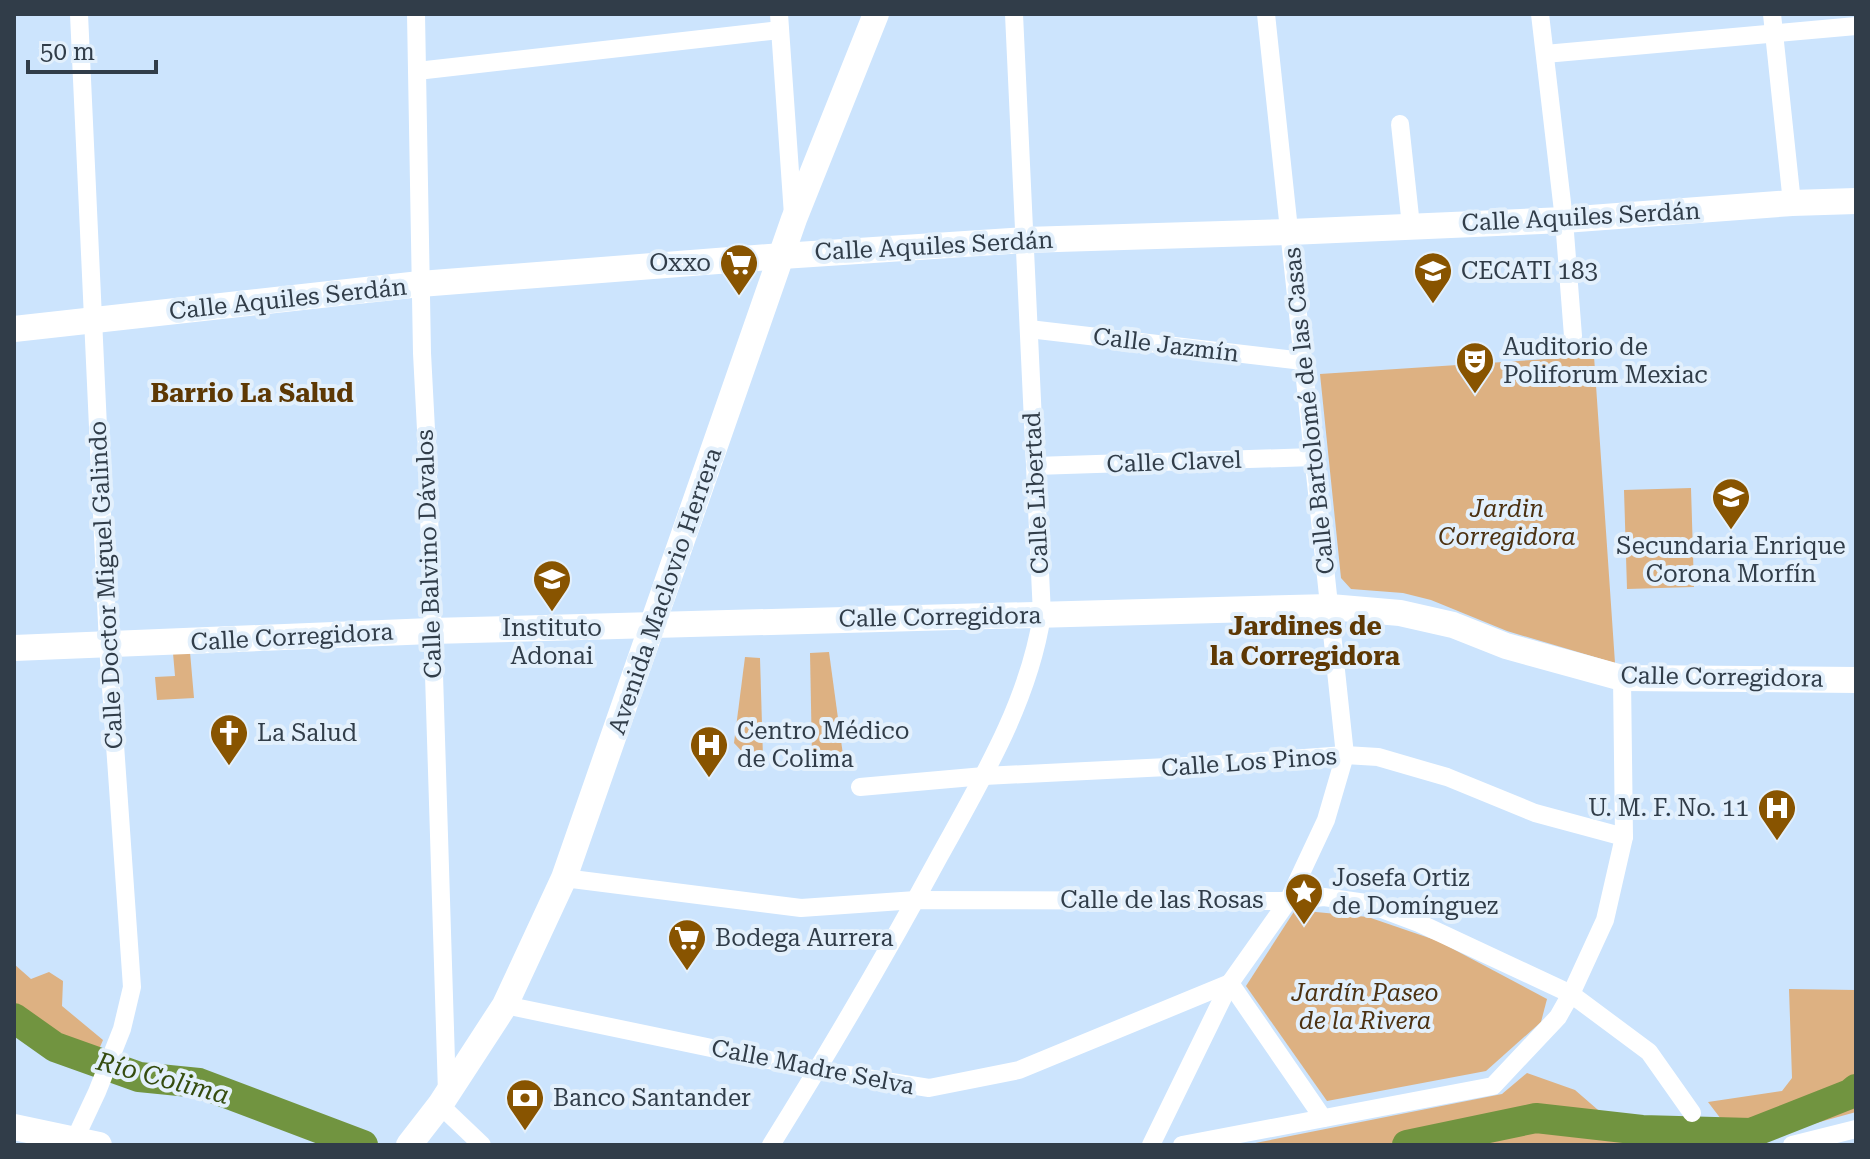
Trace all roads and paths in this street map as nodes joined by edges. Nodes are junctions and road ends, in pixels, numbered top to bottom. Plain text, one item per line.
1 (79, 14) edge
2 (416, 14) edge
3 (876, 14) edge
4 (1014, 14) edge
5 (1266, 14) edge
6 (1540, 14) edge
7 (1772, 14) edge
8 (779, 22) edge
9 (1856, 26) edge
10 (1774, 33) junction
11 (1545, 54) junction
12 (417, 71) junction
13 (1400, 124) dead end
14 (1856, 201) edge
15 (1792, 203) junction
16 (794, 219) junction
17 (1564, 220) junction
18 (1411, 226) junction
19 (1290, 232) junction
20 (1025, 240) junction
21 (782, 256) junction
22 (420, 284) junction
23 (93, 320) junction
24 (14, 329) edge
25 (1029, 329) junction
26 (1573, 336) dead end
27 (1303, 361) junction
28 (1313, 457) junction
29 (1035, 466) junction
30 (1330, 607) junction
31 (1042, 615) junction
32 (652, 626) junction
33 (431, 631) junction
34 (108, 645) junction
35 (14, 648) edge
36 (1622, 678) junction
37 (1856, 680) edge
38 (1345, 755) junction
39 (984, 776) junction
40 (860, 787) dead end
41 (1624, 837) junction
42 (564, 878) junction
43 (916, 900) junction
44 (1288, 901) junction
45 (1230, 983) junction
46 (1571, 994) junction
47 (505, 1005) junction
48 (817, 1070) junction
49 (439, 1105) junction
50 (1692, 1113) dead end
51 (1323, 1118) junction
52 (14, 1127) edge
53 (1856, 1129) edge
54 (83, 1144) edge
55 (409, 1145) edge
56 (482, 1145) edge
57 (771, 1145) edge
58 (1151, 1145) edge
59 (1182, 1145) edge
60 (1792, 1145) edge

1 - 23 street, Calle Doctor Miguel Galindo
2 - 12 street, Calle Balvino Dávalos
3 - 16 street, Avenida Maclovio Herrera
4 - 20 street, Calle Libertad
5 - 19 street, Calle Bartolomé de las Casas
6 - 11 street
7 - 10 street
8 - 12 street
8 - 16 street
9 - 10 street
10 - 11 street
10 - 15 street
11 - 17 street
12 - 22 street, Calle Balvino Dávalos
13 - 18 street
14 - 15 street, Calle Aquiles Serdán
15 - 17 street, Calle Aquiles Serdán
16 - 21 street, Avenida Maclovio Herrera
17 - 18 street, Calle Aquiles Serdán
17 - 26 street
18 - 19 street, Calle Aquiles Serdán
19 - 20 street, Calle Aquiles Serdán
19 - 27 street, Calle Bartolomé de las Casas
20 - 21 street, Calle Aquiles Serdán
20 - 25 street, Calle Libertad
21 - 22 street, Calle Aquiles Serdán
21 - 32 street, Avenida Maclovio Herrera
22 - 23 street, Calle Aquiles Serdán
22 - 33 street, Calle Balvino Dávalos
23 - 24 street, Calle Aquiles Serdán
23 - 34 street, Calle Doctor Miguel Galindo
25 - 27 street, Calle Jazmín
25 - 29 street, Calle Libertad
27 - 28 street, Calle Bartolomé de las Casas
28 - 29 street, Calle Clavel
28 - 30 street, Calle Bartolomé de las Casas
29 - 31 street, Calle Libertad
30 - 31 street, Calle Corregidora
30 - 36 street, Calle Corregidora
30 - 38 street, Calle Bartolomé de las Casas
31 - 32 street, Calle Corregidora
31 - 39 street, Calle Libertad
32 - 33 street, Calle Corregidora
32 - 42 street, Avenida Maclovio Herrera
33 - 34 street, Calle Corregidora
33 - 49 street, Calle Balvino Dávalos
34 - 35 street, Calle Corregidora
34 - 54 street, Calle Doctor Miguel Galindo
36 - 37 street, Calle Corregidora
36 - 41 street
38 - 39 street, Calle Los Pinos
38 - 41 street, Calle Los Pinos
38 - 44 street, Calle Bartolomé de las Casas
39 - 40 street, Calle Los Pinos
39 - 43 street, Calle Libertad
41 - 46 street
42 - 43 street, Calle de las Rosas
42 - 47 street, Avenida Maclovio Herrera
43 - 44 street, Calle de las Rosas
43 - 48 street, Calle Libertad
44 - 45 street, Calle Bartolomé de las Casas
44 - 46 street, Calle de las Rosas
45 - 48 street, Calle Madre Selva
45 - 51 street
45 - 58 street, Calle Bartolomé de las Casas
46 - 50 street, Calle de las Rosas
46 - 51 street
47 - 48 street, Calle Madre Selva
47 - 49 street, Avenida Maclovio Herrera
48 - 57 street, Calle Libertad
49 - 55 street, Avenida Maclovio Herrera
49 - 56 street
51 - 59 street
52 - 54 street
53 - 60 street

